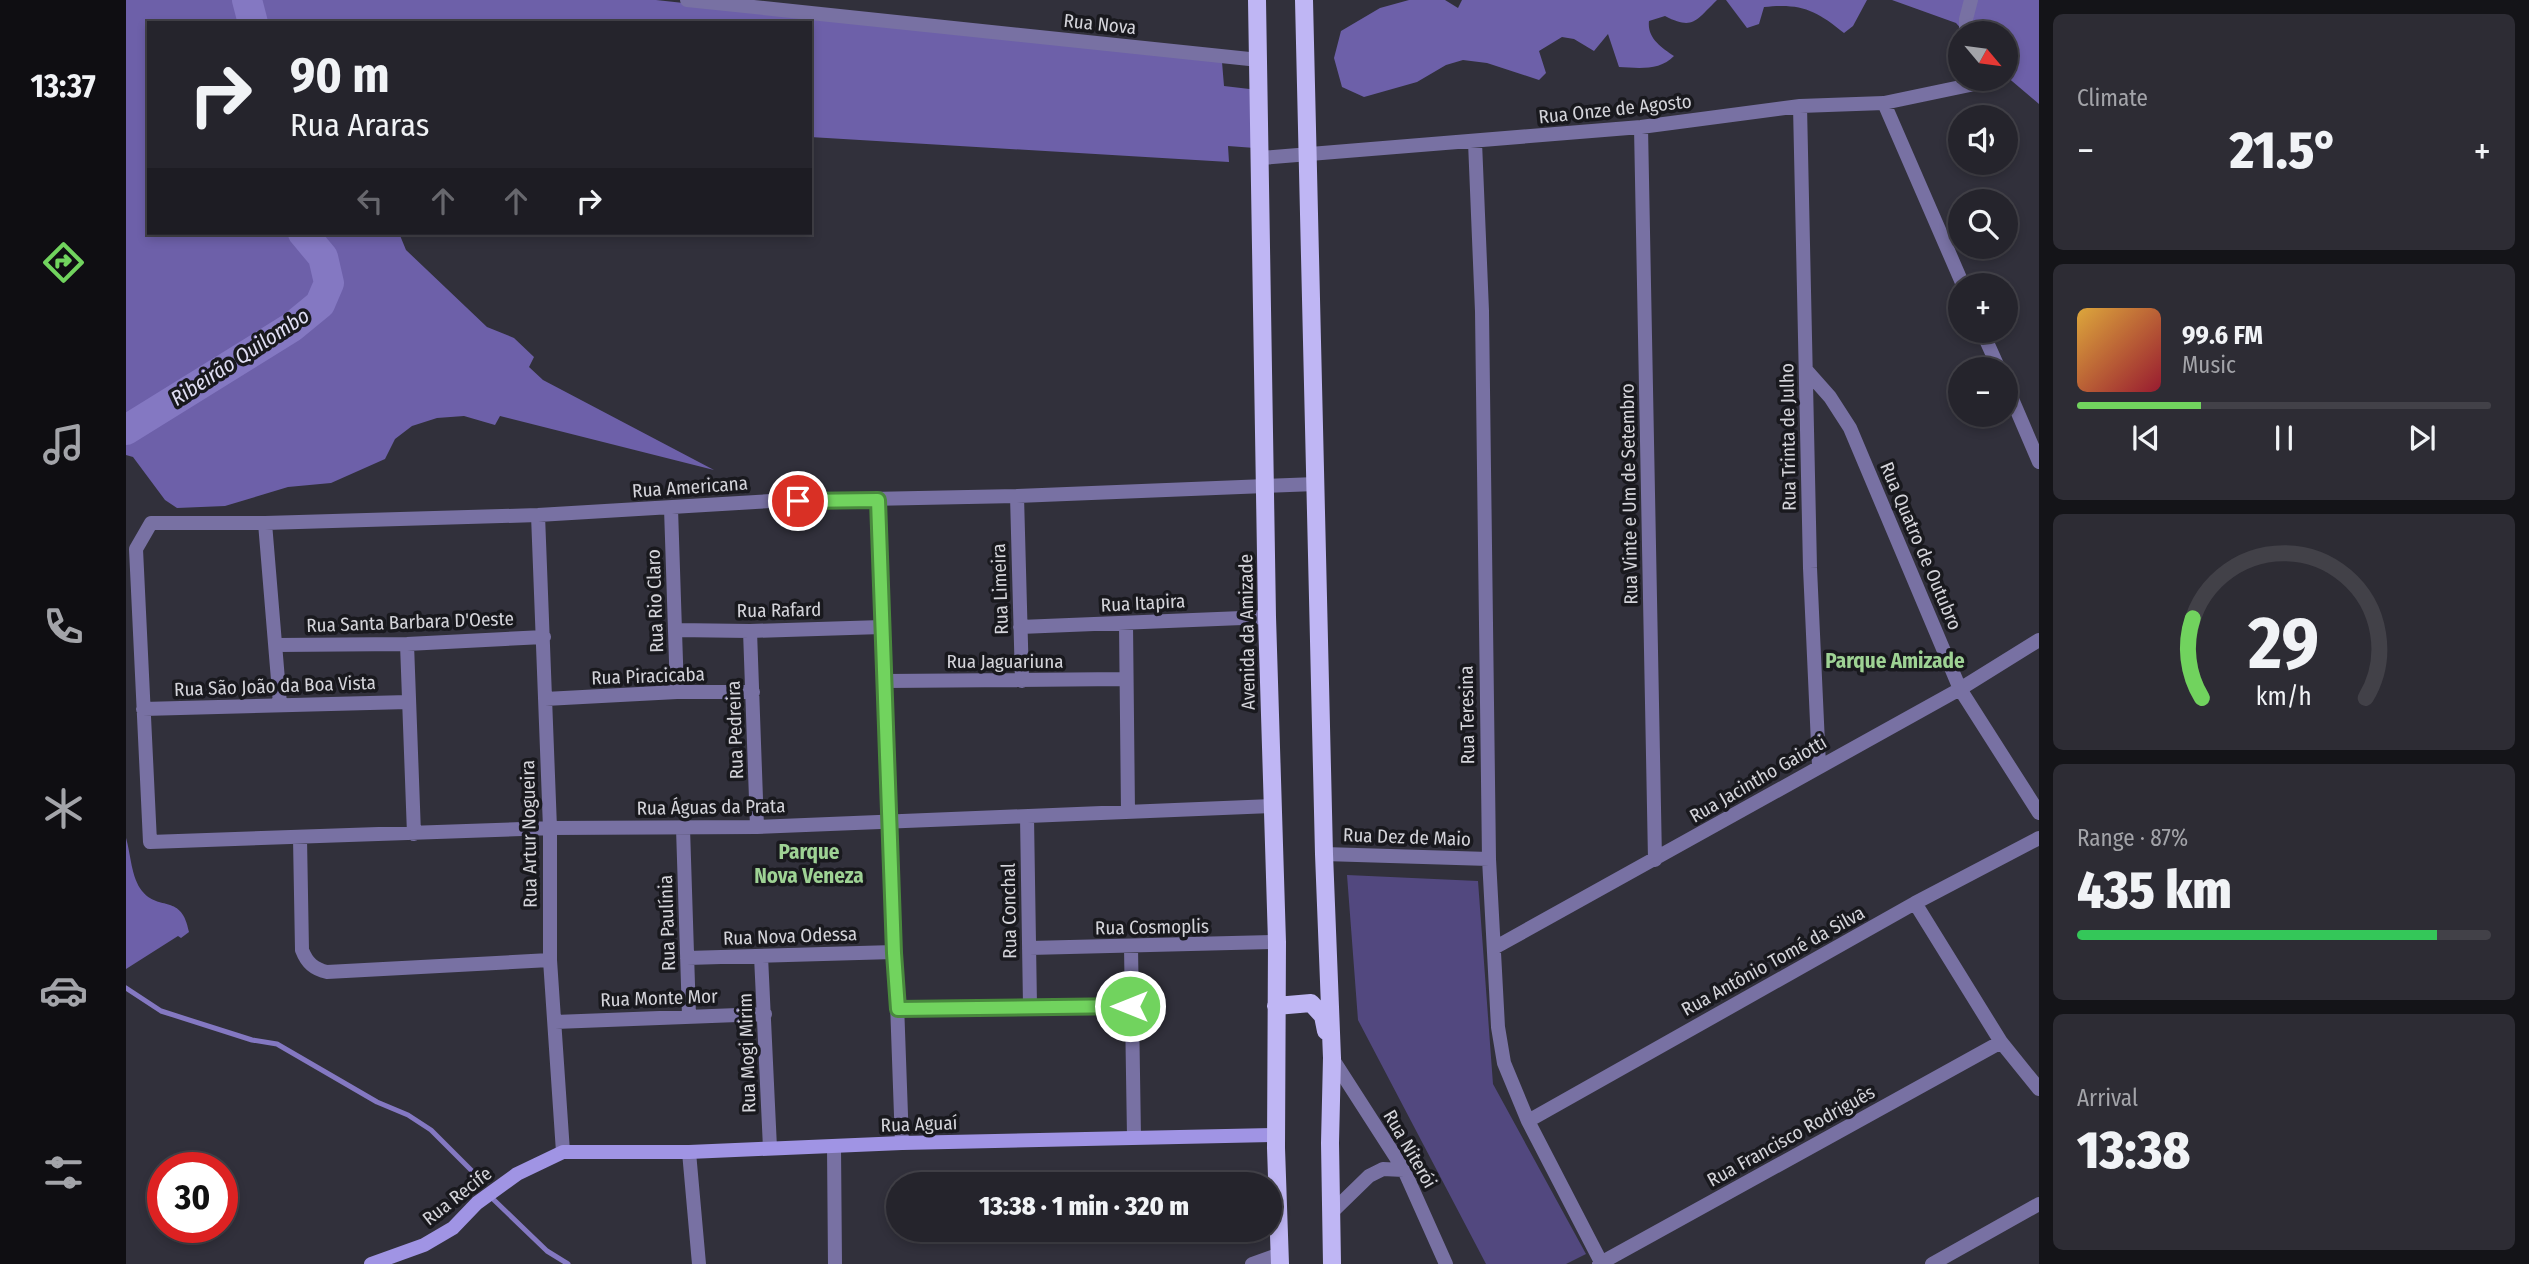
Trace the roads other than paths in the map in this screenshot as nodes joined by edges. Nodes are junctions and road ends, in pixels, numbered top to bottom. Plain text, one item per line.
1 (687, 0) edge
2 (1257, 0) edge
3 (1304, 0) edge
4 (1971, 0) edge
5 (1966, 21) edge
6 (1259, 60) junction
7 (1948, 88) edge
8 (1884, 103) junction
9 (1800, 106) junction
10 (1641, 127) junction
11 (1475, 142) junction
12 (1310, 154) junction
13 (1261, 158) junction
14 (1958, 273) edge
15 (1806, 370) junction
16 (2018, 413) edge
17 (2039, 462) edge
18 (1315, 484) junction
19 (1266, 487) junction
20 (1017, 496) junction
21 (878, 500) junction
22 (671, 508) junction
23 (538, 515) junction
24 (265, 523) junction
25 (1268, 617) junction
26 (1126, 624) junction
27 (882, 627) junction
28 (1020, 627) junction
29 (676, 630) junction
30 (750, 631) junction
31 (544, 637) junction
32 (2039, 640) edge
33 (407, 644) junction
34 (277, 645) junction
35 (1125, 680) junction
36 (885, 681) junction
37 (1022, 681) junction
38 (1960, 689) junction
39 (677, 692) junction
40 (753, 692) junction
41 (545, 699) junction
42 (408, 702) junction
43 (280, 704) junction
44 (143, 709) junction
45 (1819, 766) junction
46 (1273, 807) junction
47 (1128, 812) junction
48 (2039, 813) edge
49 (1027, 817) junction
50 (891, 821) junction
51 (757, 827) junction
52 (550, 828) junction
53 (683, 828) junction
54 (414, 834) junction
55 (300, 838) junction
56 (2039, 838) edge
57 (1324, 854) junction
58 (1489, 859) junction
59 (1655, 860) junction
60 (1915, 903) junction
61 (1277, 942) junction
62 (1131, 947) junction
63 (1029, 948) junction
64 (1494, 948) junction
65 (894, 953) junction
66 (761, 956) junction
67 (687, 958) junction
68 (550, 960) junction
69 (1030, 1006) junction
70 (1130, 1006) junction
71 (1276, 1006) junction
72 (898, 1009) junction
73 (765, 1014) junction
74 (689, 1016) junction
75 (555, 1022) junction
76 (2001, 1042) junction
77 (1332, 1058) junction
78 (2039, 1089) edge
79 (1528, 1121) junction
80 (1276, 1135) junction
81 (1134, 1137) junction
82 (902, 1143) junction
83 (834, 1147) junction
84 (770, 1148) junction
85 (563, 1152) junction
86 (689, 1152) junction
87 (1404, 1170) junction
88 (2039, 1204) edge
89 (1331, 1213) junction
90 (1280, 1259) edge
91 (371, 1264) edge
92 (699, 1264) edge
93 (835, 1264) edge
94 (1252, 1264) edge
95 (1332, 1264) edge
96 (1446, 1264) edge
97 (1601, 1264) edge
98 (1932, 1264) edge

1 - 6 street, Rua Nova
2 - 6 main road, Avenida da Amizade
3 - 12 main road
4 - 5 street
6 - 13 main road, Avenida da Amizade
7 - 8 street, Rua Onze de Agosto
8 - 9 street, Rua Onze de Agosto
8 - 14 street
9 - 10 street, Rua Onze de Agosto
9 - 15 street, Rua Trinta de Julho
10 - 11 street, Rua Onze de Agosto
10 - 59 street, Rua Vinte e Um de Setembro
11 - 12 street, Rua Onze de Agosto
11 - 58 street, Rua Teresina
12 - 13 street, Rua Onze de Agosto
12 - 18 main road
13 - 19 main road, Avenida da Amizade
15 - 38 street, Rua Quatro de Outubro
15 - 45 street, Rua Trinta de Julho
16 - 17 street
18 - 19 street, Rua Americana
18 - 57 main road
19 - 20 street, Rua Americana
19 - 25 main road, Avenida da Amizade
20 - 21 street, Rua Americana
20 - 28 street, Rua Limeira
21 - 22 street, Rua Americana
21 - 27 street
22 - 23 street, Rua Americana
22 - 29 street, Rua Rio Claro
23 - 24 street, Rua Americana
23 - 31 street, Rua Artur Nogueira
24 - 34 street
24 - 44 street, Rua Americana
25 - 26 street, Rua Itapira
25 - 46 main road, Avenida da Amizade
26 - 28 street, Rua Itapira
26 - 35 street
27 - 30 street, Rua Rafard
27 - 36 street
28 - 37 street, Rua Limeira
29 - 30 street, Rua Rafard
29 - 39 street, Rua Rio Claro
30 - 40 street, Rua Pedreira
31 - 33 street, Rua Santa Barbara D'Oeste
31 - 41 street, Rua Artur Nogueira
32 - 38 street, Rua Jacintho Gaiotti
33 - 34 street, Rua Santa Barbara D'Oeste
33 - 42 street
34 - 43 street
35 - 37 street, Rua Jaguariuna
35 - 47 street
36 - 37 street, Rua Jaguariuna
36 - 50 street
38 - 45 street, Rua Jacintho Gaiotti
38 - 48 street, Rua Quatro de Outubro
39 - 40 street, Rua Piracicaba
39 - 41 street, Rua Piracicaba
40 - 51 street, Rua Pedreira
41 - 52 street, Rua Artur Nogueira
42 - 43 street, Rua São João da Boa Vista
42 - 54 street
43 - 44 street, Rua São João da Boa Vista
44 - 55 street, Rua Águas da Prata
45 - 59 street, Rua Jacintho Gaiotti
46 - 47 street, Rua Águas da Prata
46 - 61 main road, Avenida da Amizade
47 - 49 street, Rua Águas da Prata
49 - 50 street, Rua Águas da Prata
49 - 63 street, Rua Conchal
50 - 51 street, Rua Águas da Prata
50 - 65 street
51 - 53 street, Rua Águas da Prata
52 - 53 street, Rua Águas da Prata
52 - 54 street, Rua Águas da Prata
52 - 68 street, Rua Artur Nogueira
53 - 67 street, Rua Paulínia
54 - 55 street, Rua Águas da Prata
55 - 68 street
56 - 60 street, Rua Antônio Tomé da Silva
57 - 58 street, Rua Dez de Maio
57 - 77 main road
58 - 64 street, Rua Teresina
59 - 64 street, Rua Jacintho Gaiotti
60 - 76 street
60 - 79 street, Rua Antônio Tomé da Silva
61 - 62 street, Rua Cosmoplis
61 - 71 main road, Avenida da Amizade
62 - 63 street, Rua Cosmoplis
62 - 70 street
63 - 69 street, Rua Conchal
64 - 79 street, Rua Teresina
65 - 66 street, Rua Nova Odessa
65 - 72 street
66 - 67 street, Rua Nova Odessa
66 - 73 street, Rua Mogi Mirim
67 - 74 street, Rua Paulínia
68 - 75 street, Rua Artur Nogueira
69 - 70 street
69 - 72 street
70 - 81 street
71 - 77 main road
71 - 80 main road, Avenida da Amizade
72 - 82 street
73 - 74 street, Rua Monte Mor
73 - 84 street, Rua Mogi Mirim
74 - 75 street, Rua Monte Mor
75 - 85 street, Rua Artur Nogueira
76 - 78 street
76 - 97 street, Rua Francisco Rodriguês
77 - 87 street, Rua Niterói
77 - 89 main road
79 - 97 street, Rua Teresina
80 - 81 street, Rua Aguaí
80 - 90 main road, Avenida da Amizade
81 - 82 street, Rua Aguaí
82 - 83 street, Rua Aguaí
83 - 84 street, Rua Aguaí
83 - 93 street
84 - 86 street, Rua Aguaí
85 - 86 street, Rua Aguaí
85 - 91 street, Rua Recife
86 - 92 street
87 - 89 street
87 - 96 street, Rua Niterói
88 - 98 street
89 - 95 main road
90 - 94 street

